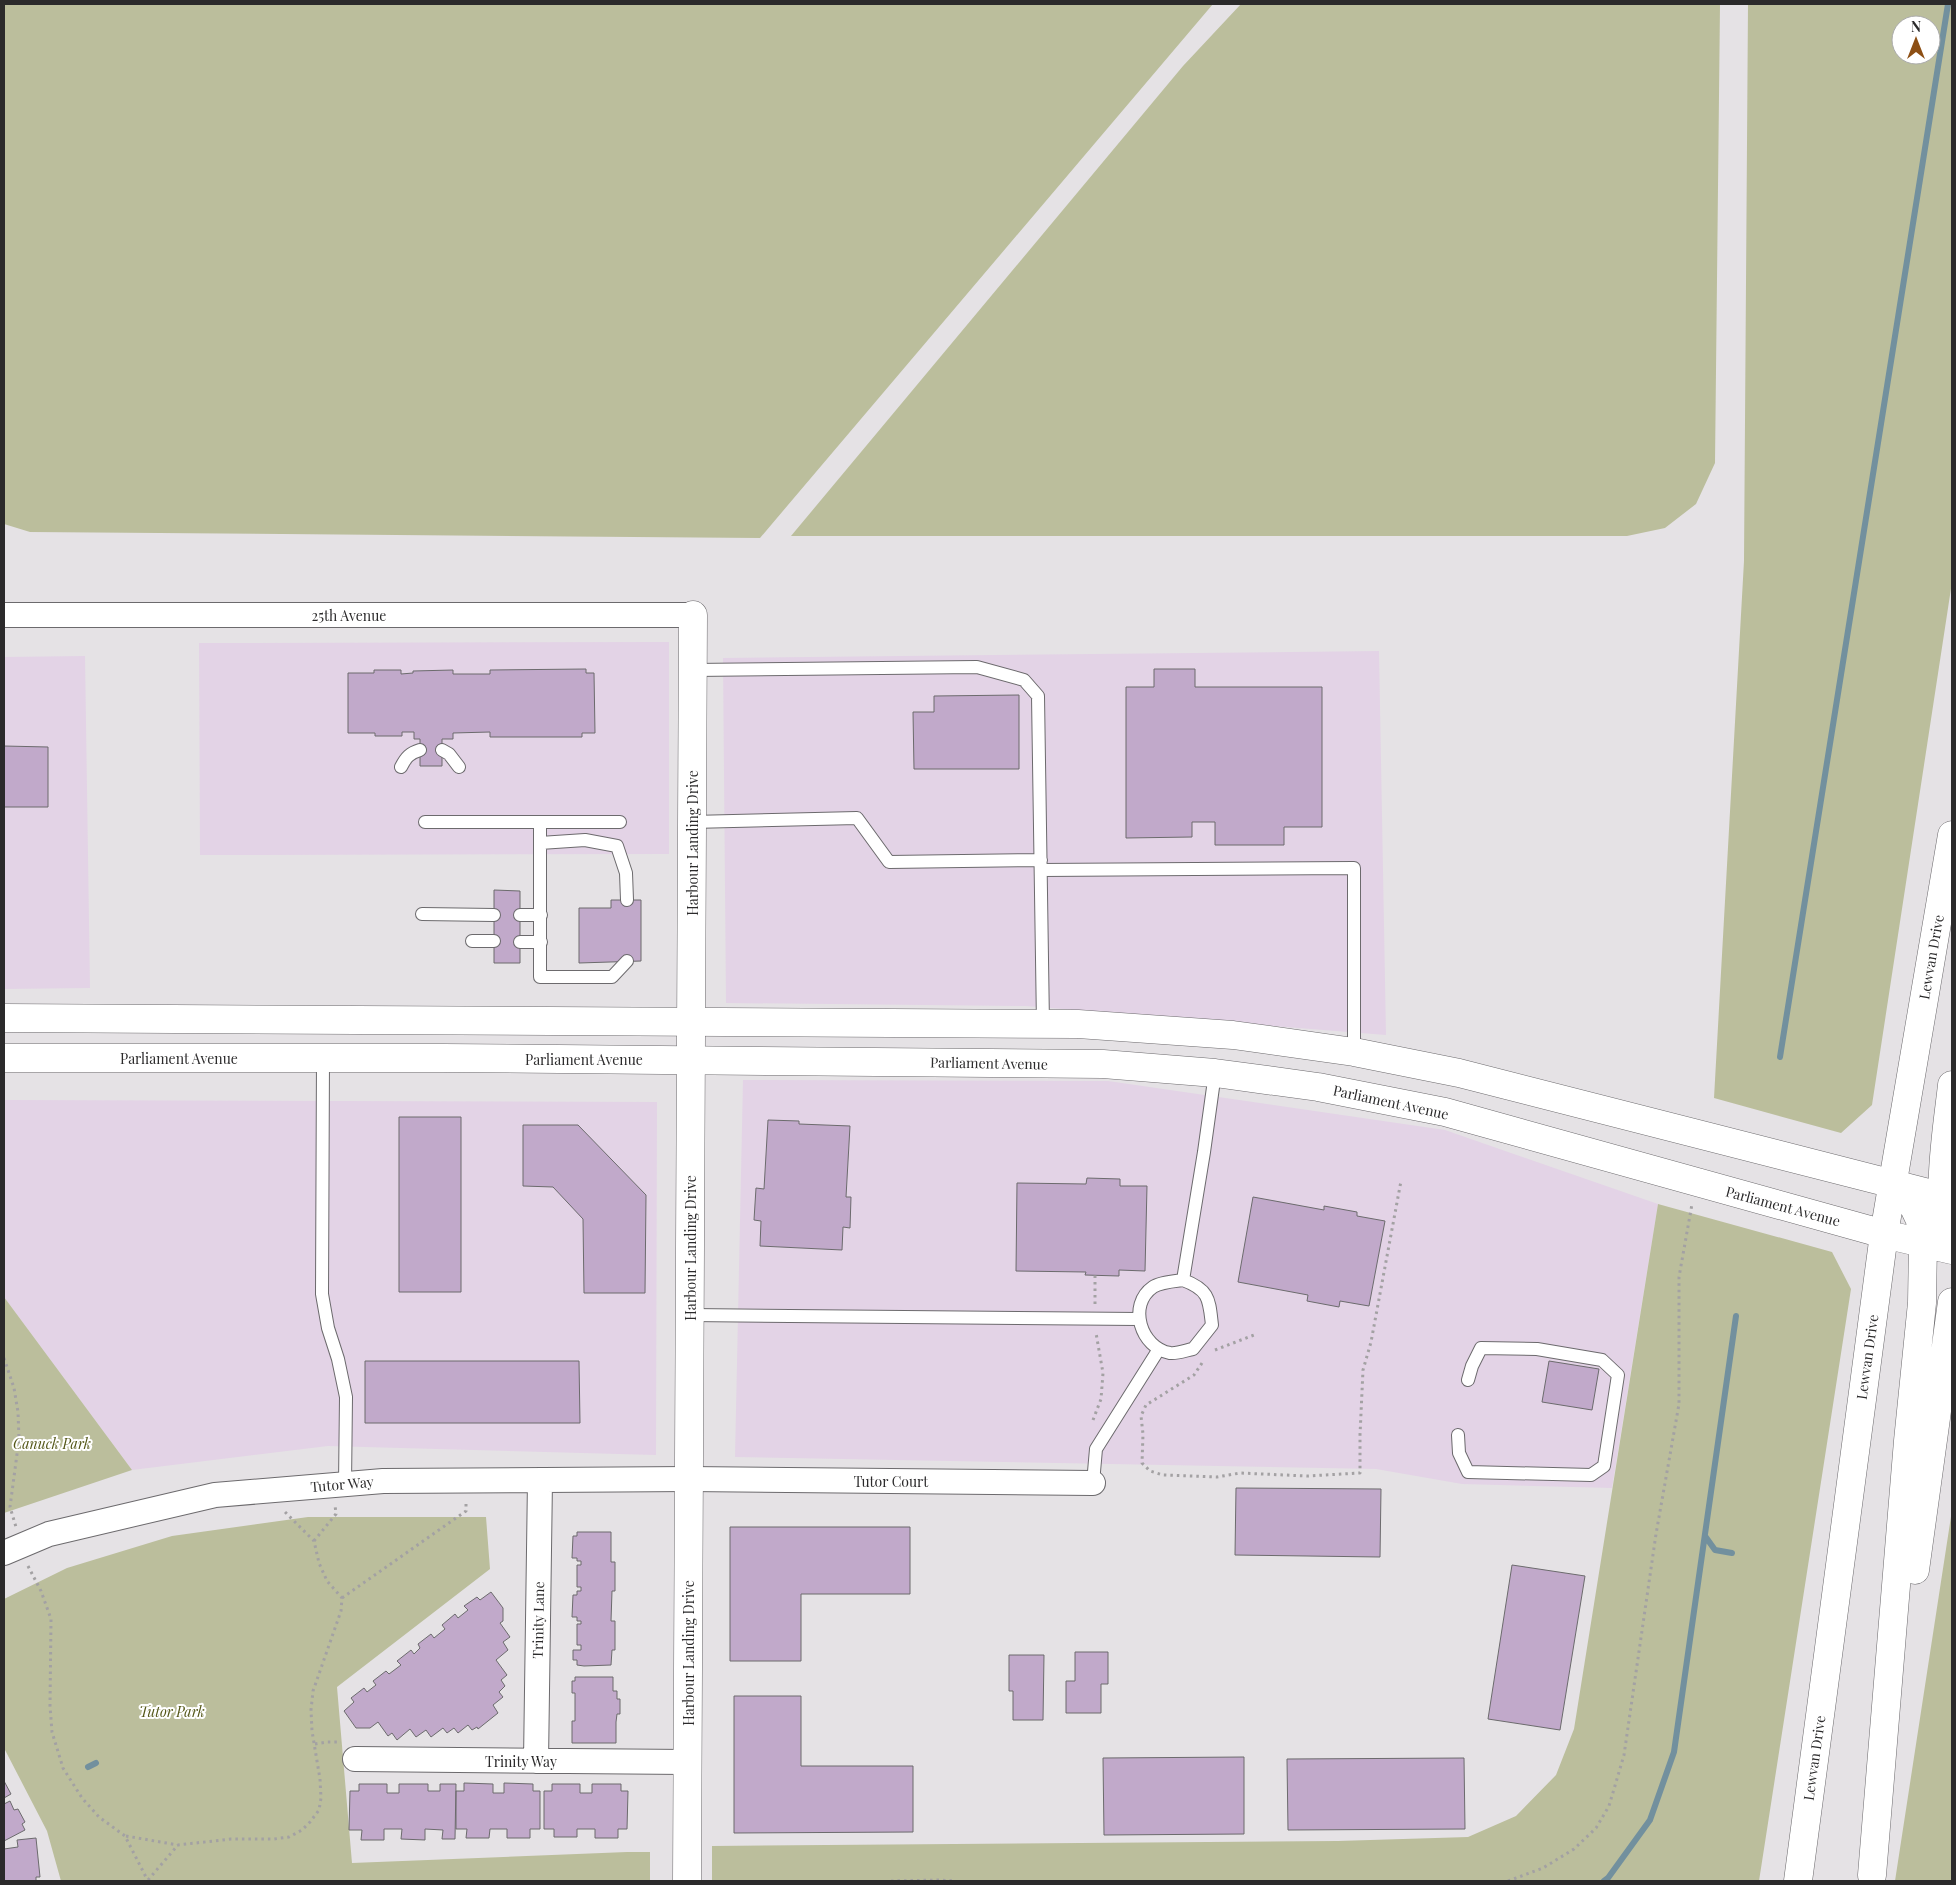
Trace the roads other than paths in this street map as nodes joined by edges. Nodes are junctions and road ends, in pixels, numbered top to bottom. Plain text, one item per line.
1 (4, 615) edge
2 (693, 615) joint
3 (693, 670) junction
4 (420, 750) dead end
5 (442, 750) dead end
6 (401, 767) dead end
7 (459, 767) dead end
8 (425, 822) dead end
9 (540, 822) junction
10 (620, 822) dead end
11 (692, 822) junction
12 (1952, 835) edge
13 (540, 843) junction
14 (1041, 865) junction
15 (627, 900) dead end
16 (422, 914) dead end
17 (494, 915) dead end
18 (520, 915) dead end
19 (540, 915) junction
20 (472, 941) dead end
21 (494, 941) dead end
22 (520, 942) dead end
23 (540, 942) junction
24 (628, 961) dead end
25 (4, 1018) edge
26 (691, 1021) junction
27 (1043, 1024) junction
28 (1354, 1052) junction
29 (4, 1058) edge
30 (323, 1058) junction
31 (691, 1060) junction
32 (1215, 1073) junction
33 (1952, 1085) edge
34 (1892, 1183) junction
35 (1948, 1197) edge
36 (1884, 1234) junction
37 (1941, 1239) edge
38 (1183, 1280) junction
39 (1952, 1302) edge
40 (690, 1315) junction
41 (1139, 1319) junction
42 (1159, 1349) junction
43 (1468, 1380) dead end
44 (1458, 1435) dead end
45 (689, 1479) junction
46 (540, 1480) junction
47 (1093, 1483) joint
48 (339, 1484) junction
49 (4, 1553) edge
50 (355, 1759) dead end
51 (536, 1761) junction
52 (687, 1762) junction
53 (1872, 1878) edge
54 (687, 1881) edge
55 (1798, 1881) edge

1 - 2 street, 25th Avenue
2 - 3 main road, Harbour Landing Drive
3 - 11 main road, Harbour Landing Drive
3 - 14 lane
4 - 6 lane
5 - 7 lane
8 - 9 lane
9 - 10 lane
9 - 13 lane
11 - 14 lane
11 - 26 main road, Harbour Landing Drive
12 - 34 main road, Lewvan Drive
13 - 15 lane
13 - 19 lane
14 - 27 lane
14 - 28 lane
16 - 17 lane
18 - 19 lane
19 - 23 lane
20 - 21 lane
22 - 23 lane
23 - 24 lane
25 - 26 main road
26 - 27 main road
26 - 31 main road, Harbour Landing Drive
27 - 28 main road
28 - 34 main road
29 - 30 main road, Parliament Avenue
30 - 31 main road, Parliament Avenue
30 - 48 lane
31 - 32 main road, Parliament Avenue
31 - 40 main road, Harbour Landing Drive
32 - 36 main road, Parliament Avenue
32 - 38 lane
33 - 35 main road
34 - 35 main road
34 - 36 main road, Lewvan Drive
34 - 37 main road
35 - 37 main road
36 - 37 main road, Parliament Avenue
36 - 55 main road, Lewvan Drive
37 - 53 main road
38 - 41 lane
38 - 42 lane
39 - 53 main road
40 - 41 lane
40 - 45 main road, Harbour Landing Drive
41 - 42 lane
42 - 47 lane
43 - 44 lane
45 - 46 street, Tutor Way
45 - 47 street, Tutor Court
45 - 52 main road, Harbour Landing Drive
46 - 48 street, Tutor Way
46 - 51 street, Trinity Lane
48 - 49 street, Tutor Way
50 - 51 street, Trinity Way
51 - 52 street, Trinity Way
52 - 54 main road, Harbour Landing Drive

